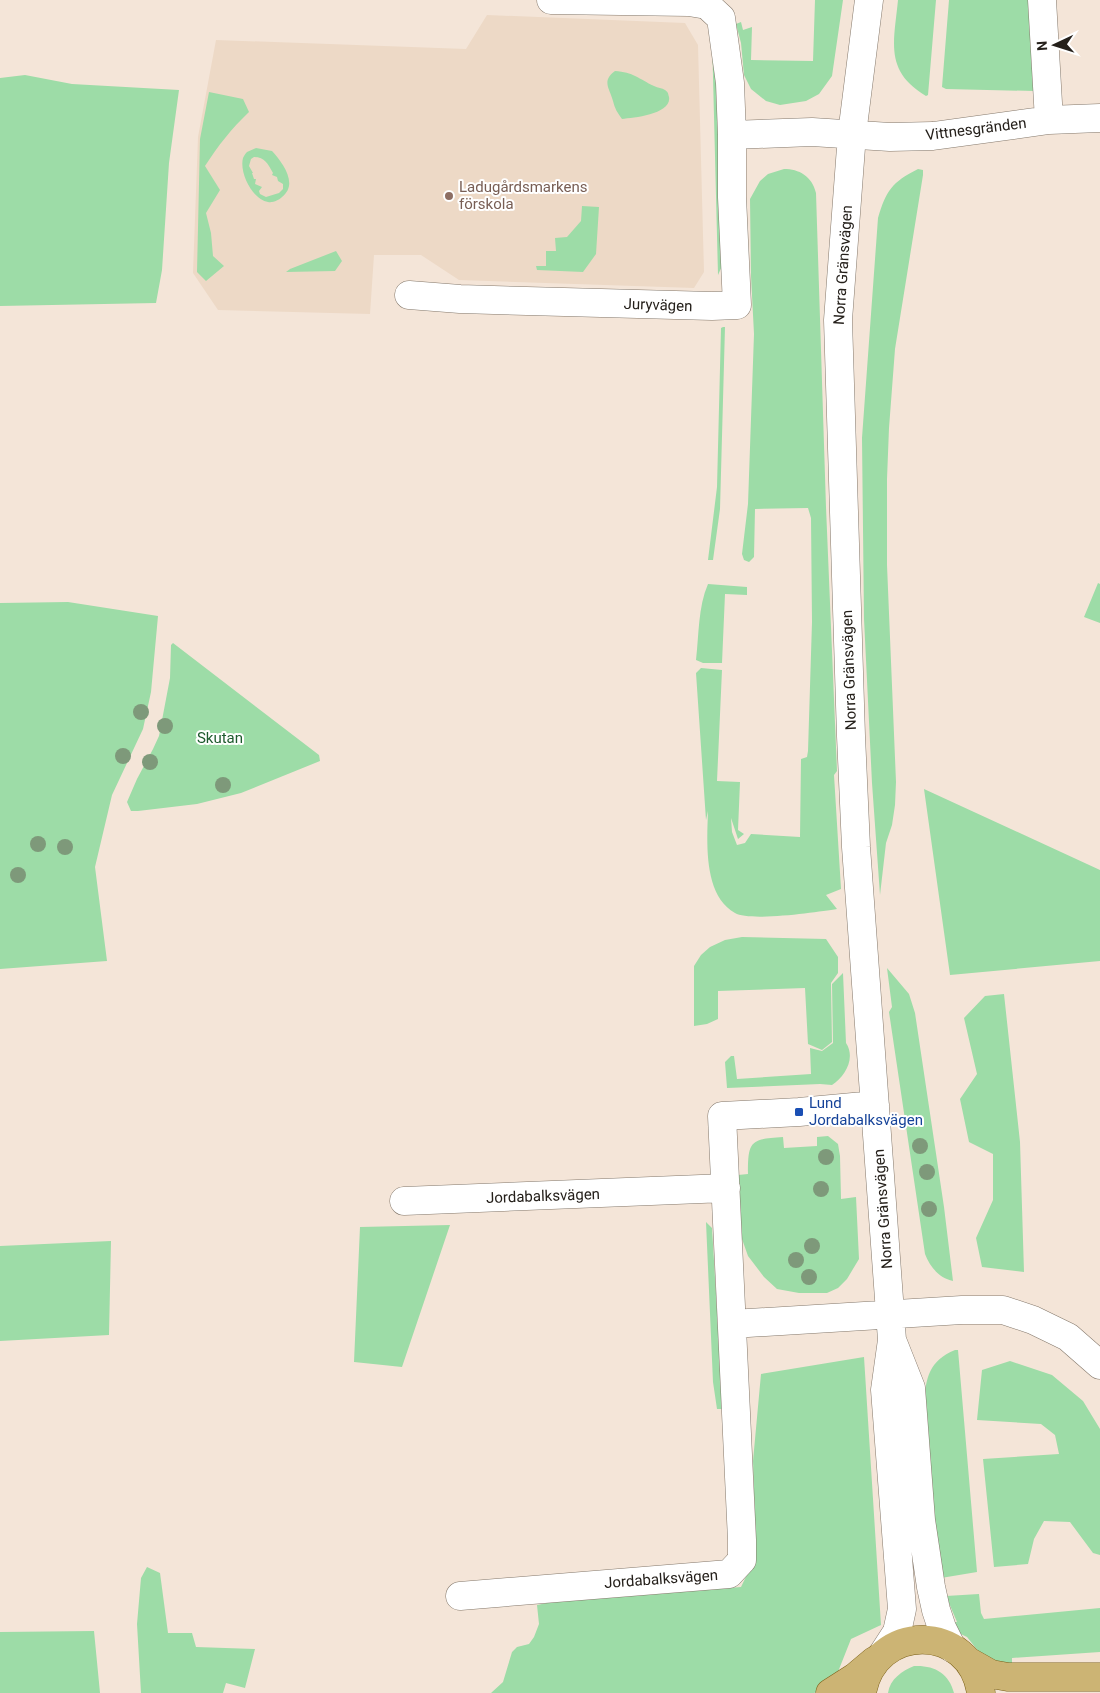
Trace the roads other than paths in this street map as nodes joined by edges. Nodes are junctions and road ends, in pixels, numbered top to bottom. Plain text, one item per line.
1 (551, 0) edge
2 (869, 0) edge
3 (1042, 0) edge
4 (1100, 118) edge
5 (1049, 120) junction
6 (852, 134) junction
7 (732, 135) junction
8 (409, 295) dead end
9 (875, 1105) junction
10 (726, 1188) junction
11 (404, 1201) dead end
12 (732, 1324) junction
13 (891, 1328) junction
14 (1100, 1365) edge
15 (460, 1596) dead end
16 (882, 1654) junction
17 (960, 1654) junction
18 (1100, 1677) edge
19 (830, 1693) edge
20 (862, 1693) edge
21 (981, 1693) edge

1 - 7 street, Juryvägen
2 - 6 street, Norra Gränsvägen
3 - 5 street
4 - 5 street, Vittnesgränden
5 - 6 street, Vittnesgränden
6 - 7 street
6 - 9 street, Norra Gränsvägen
7 - 8 street, Juryvägen
9 - 10 street
9 - 13 street, Norra Gränsvägen
10 - 11 street, Jordabalksvägen
10 - 12 street, Jordabalksvägen
12 - 13 street
12 - 15 street, Jordabalksvägen
13 - 14 street
13 - 16 street, Norra Gränsvägen
13 - 17 street, Norra Gränsvägen
16 - 17 main road
16 - 19 main road
16 - 20 main road
17 - 18 main road
17 - 21 main road

